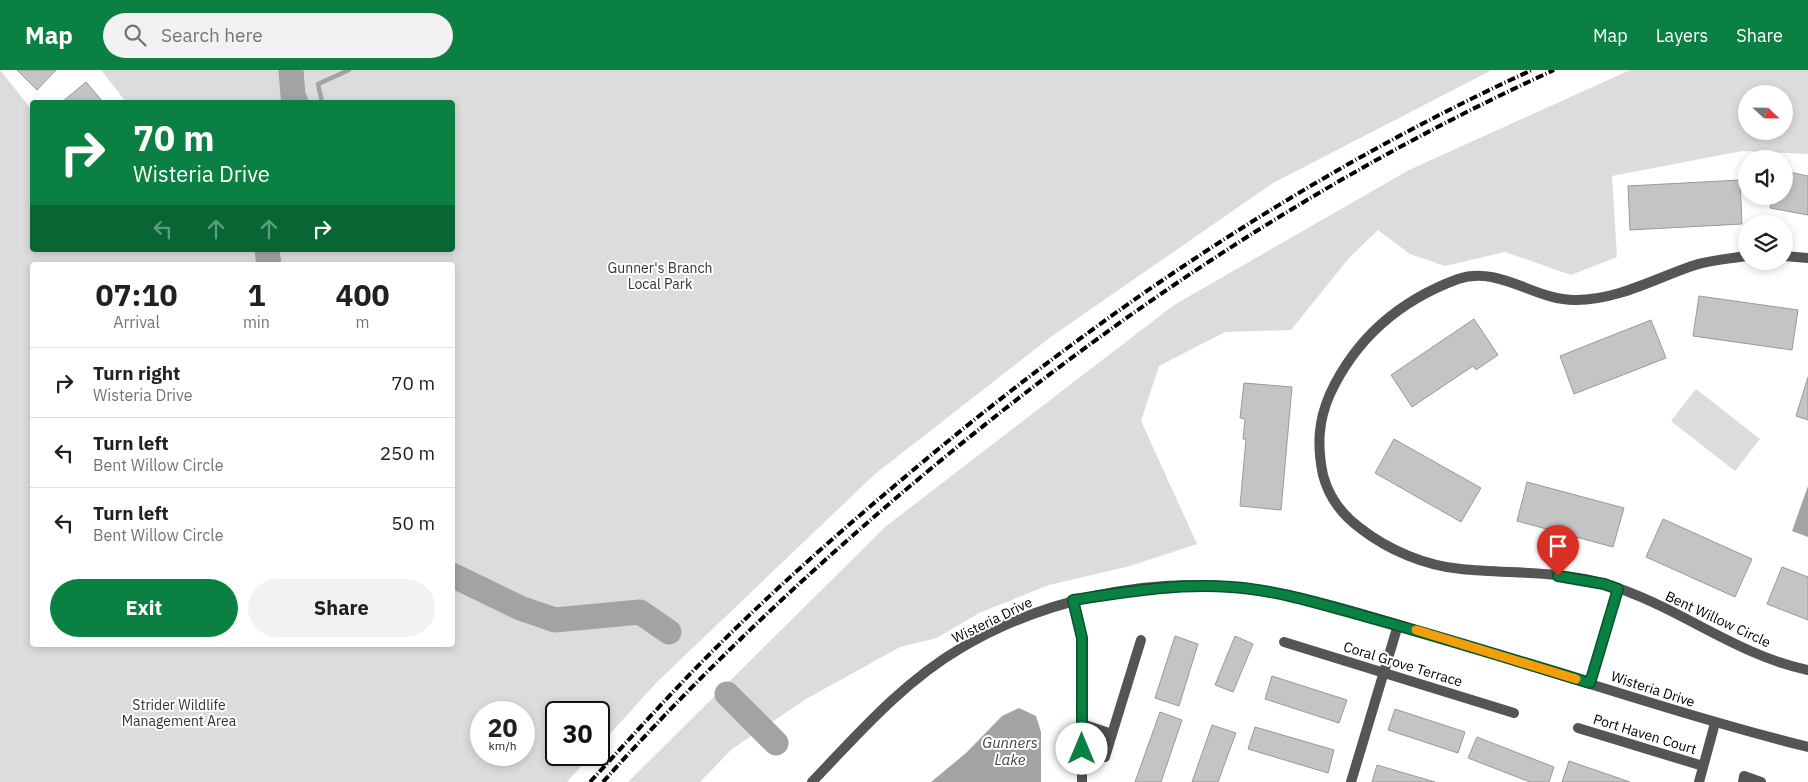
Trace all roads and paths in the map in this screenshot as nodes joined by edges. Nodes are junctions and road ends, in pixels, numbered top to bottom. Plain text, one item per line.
1 (1738, 257) edge
2 (1793, 257) edge
3 (1808, 258) edge
4 (1618, 589) junction
5 (1073, 600) junction
6 (1398, 625) junction
7 (1141, 640) dead end
8 (1284, 642) dead end
9 (1808, 670) edge
10 (1384, 672) junction
11 (1590, 683) junction
12 (1514, 713) dead end
13 (1715, 723) junction
14 (1082, 724) junction
15 (1578, 728) dead end
16 (1112, 734) junction
17 (1808, 747) edge
18 (1105, 757) dead end
19 (1704, 766) junction
20 (812, 782) edge
21 (1082, 782) edge
22 (1351, 782) edge
23 (1699, 782) edge
24 (1742, 782) edge
25 (1761, 782) edge

1 - 4 street, Bent Willow Circle
2 - 3 street
4 - 9 street, Bent Willow Circle
4 - 11 street
5 - 6 street, Wisteria Drive
5 - 14 street
5 - 20 street, Wisteria Drive
6 - 10 street
6 - 11 street, Wisteria Drive
7 - 16 street
8 - 10 street, Coral Grove Terrace
10 - 12 street, Coral Grove Terrace
10 - 22 street
11 - 13 street, Wisteria Drive
13 - 17 street, Wisteria Drive
13 - 19 street
14 - 16 street
14 - 21 street
15 - 19 street, Port Haven Court
16 - 18 street
19 - 23 street
24 - 25 street

